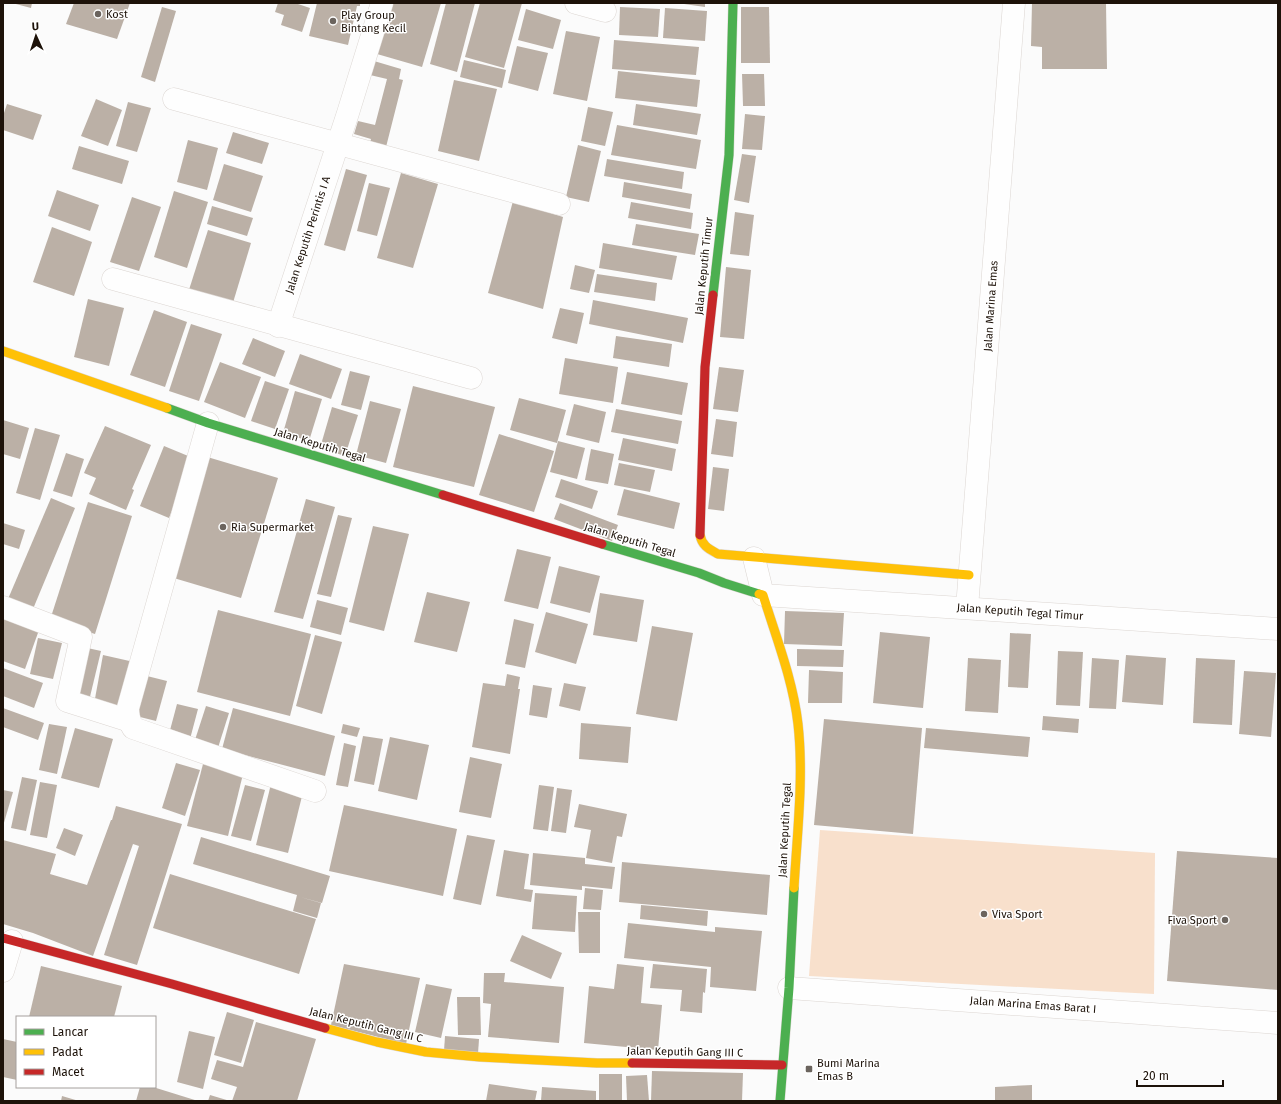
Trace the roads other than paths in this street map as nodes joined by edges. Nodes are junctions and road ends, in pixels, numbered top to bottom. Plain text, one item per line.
1 (382, 3) edge
2 (576, 3) edge
3 (733, 3) edge
4 (1014, 3) edge
5 (605, 11) dead end
6 (174, 99) dead end
7 (338, 143) junction
8 (560, 204) dead end
9 (113, 279) dead end
10 (278, 326) junction
11 (3, 351) edge
12 (471, 378) dead end
13 (208, 423) junction
14 (754, 558) junction
15 (969, 575) junction
16 (763, 595) junction
17 (3, 607) edge
18 (967, 608) junction
19 (1278, 629) edge
20 (130, 721) junction
21 (315, 791) dead end
22 (8, 940) edge
23 (3, 971) edge
24 (789, 988) junction
25 (1278, 1023) edge
26 (782, 1065) junction
27 (780, 1101) edge

1 - 7 street, Jalan Keputih Perintis I A
2 - 5 street
3 - 14 street, Jalan Keputih Timur
4 - 15 street, Jalan Marina Emas
6 - 7 street
7 - 8 street
7 - 10 street, Jalan Keputih Perintis I A
9 - 10 street
10 - 12 street
11 - 13 street, Jalan Keputih Tegal
13 - 16 street, Jalan Keputih Tegal
13 - 20 street
14 - 15 street
14 - 16 street
15 - 18 street, Jalan Marina Emas
16 - 18 street, Jalan Keputih Tegal Timur
16 - 24 street, Jalan Keputih Tegal
17 - 20 street
18 - 19 street, Jalan Keputih Tegal Timur
20 - 21 street
22 - 23 street
22 - 26 street, Jalan Keputih Gang III C
24 - 25 street, Jalan Marina Emas Barat I
24 - 26 street, Jalan Keputih Tegal
26 - 27 street, Jalan Keputih Tegal

